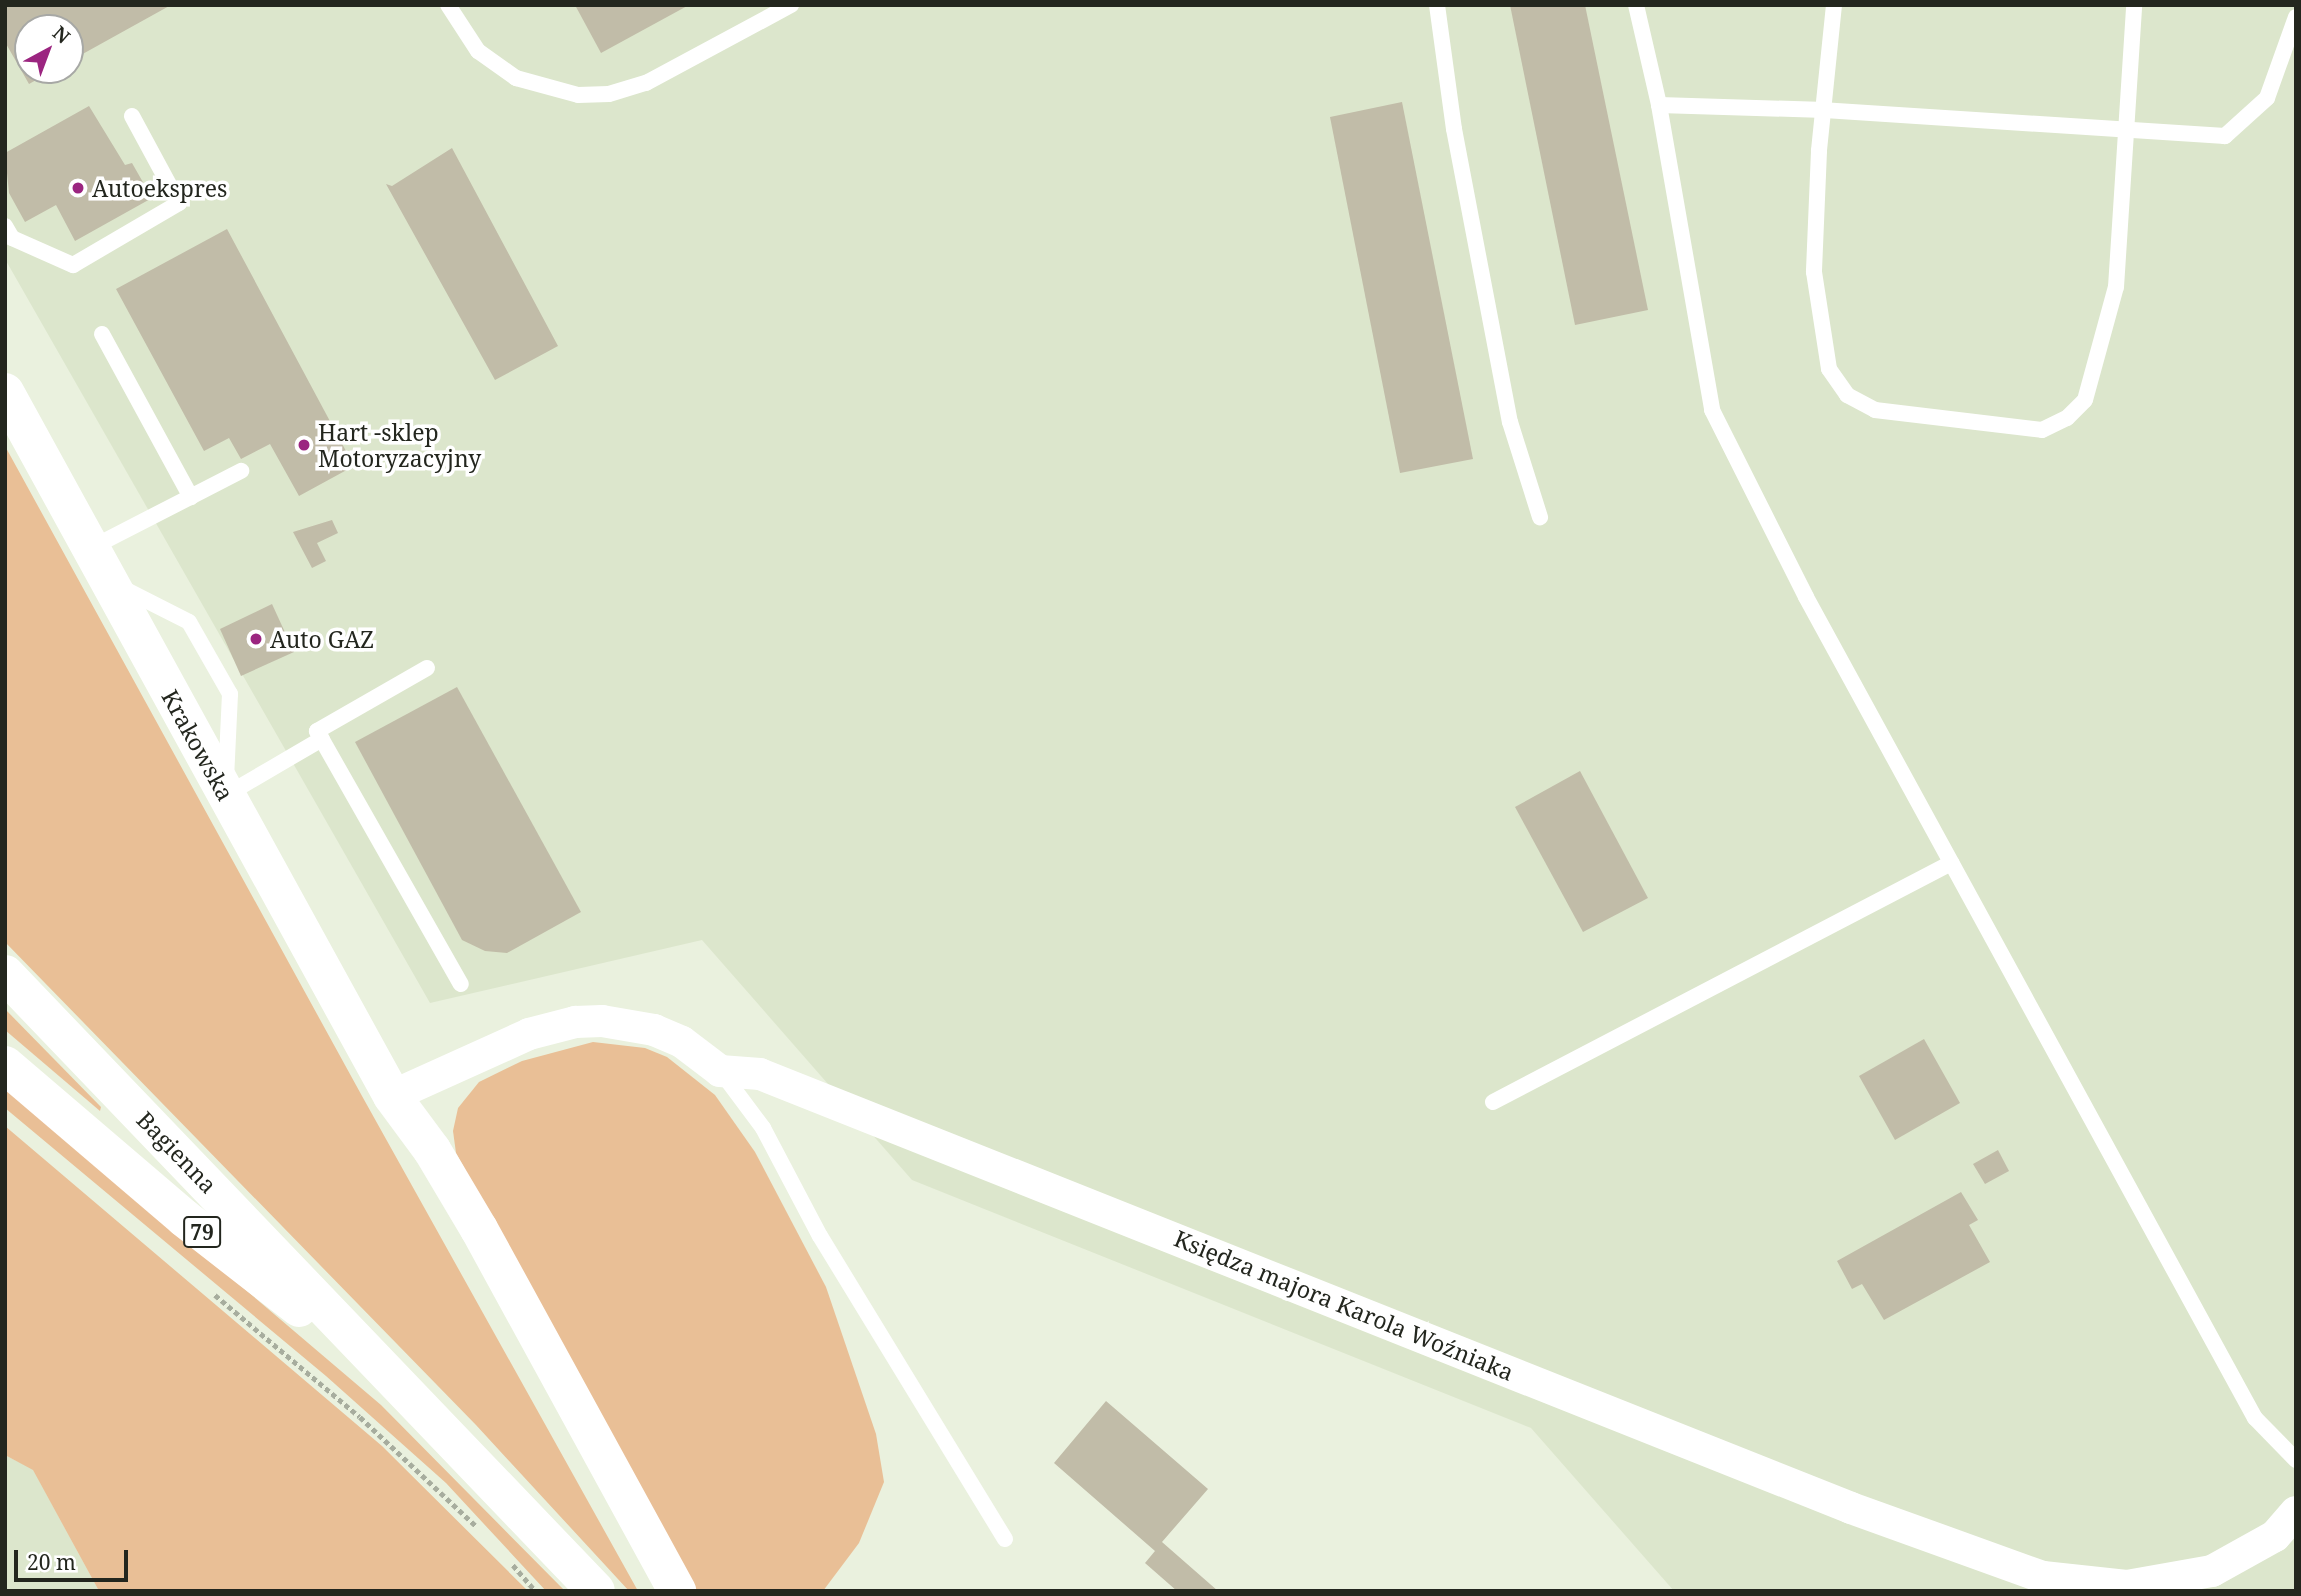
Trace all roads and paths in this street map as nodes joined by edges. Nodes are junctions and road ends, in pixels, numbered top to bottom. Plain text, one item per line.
1 (448, 5) edge
2 (791, 5) edge
3 (1437, 5) edge
4 (1636, 5) edge
5 (1835, 5) edge
6 (2134, 5) edge
7 (2296, 17) edge
8 (1659, 105) junction
9 (1825, 110) junction
10 (132, 116) dead end
11 (2129, 132) junction
12 (5, 226) edge
13 (102, 334) dead end
14 (5, 392) edge
15 (241, 471) dead end
16 (191, 497) junction
17 (1540, 517) dead end
18 (91, 548) junction
19 (109, 582) junction
20 (427, 668) dead end
21 (322, 739) junction
22 (226, 795) junction
23 (1951, 863) junction
24 (5, 974) edge
25 (461, 984) dead end
26 (5, 1065) edge
27 (720, 1071) junction
28 (392, 1096) junction
29 (1493, 1102) dead end
30 (213, 1294) dead end
31 (405, 1392) junction
32 (2296, 1460) edge
33 (2296, 1512) edge
34 (483, 1534) dead end
35 (1005, 1539) dead end
36 (510, 1562) dead end
37 (536, 1591) edge
38 (596, 1591) edge
39 (677, 1591) edge

1 - 2 lane
3 - 17 lane
4 - 8 lane
5 - 9 lane
6 - 11 lane
7 - 11 lane
8 - 9 lane
8 - 23 lane
9 - 11 lane
9 - 11 lane
10 - 12 lane
13 - 16 lane
14 - 18 main road, Krakowska
15 - 16 lane
16 - 18 lane
18 - 19 main road, Krakowska
19 - 22 main road, Krakowska
19 - 22 lane
20 - 21 lane
21 - 22 lane
21 - 25 lane
22 - 28 main road, Krakowska
23 - 29 lane
23 - 32 lane
24 - 31 main road, Bagienna / 79
26 - 31 main road, Bagienna / 79
27 - 28 street
27 - 33 street, Księdza majora Karola Woźniaka
27 - 35 lane
28 - 39 main road, Krakowska
30 - 34 path
31 - 38 main road, Bagienna / 79
36 - 37 path

